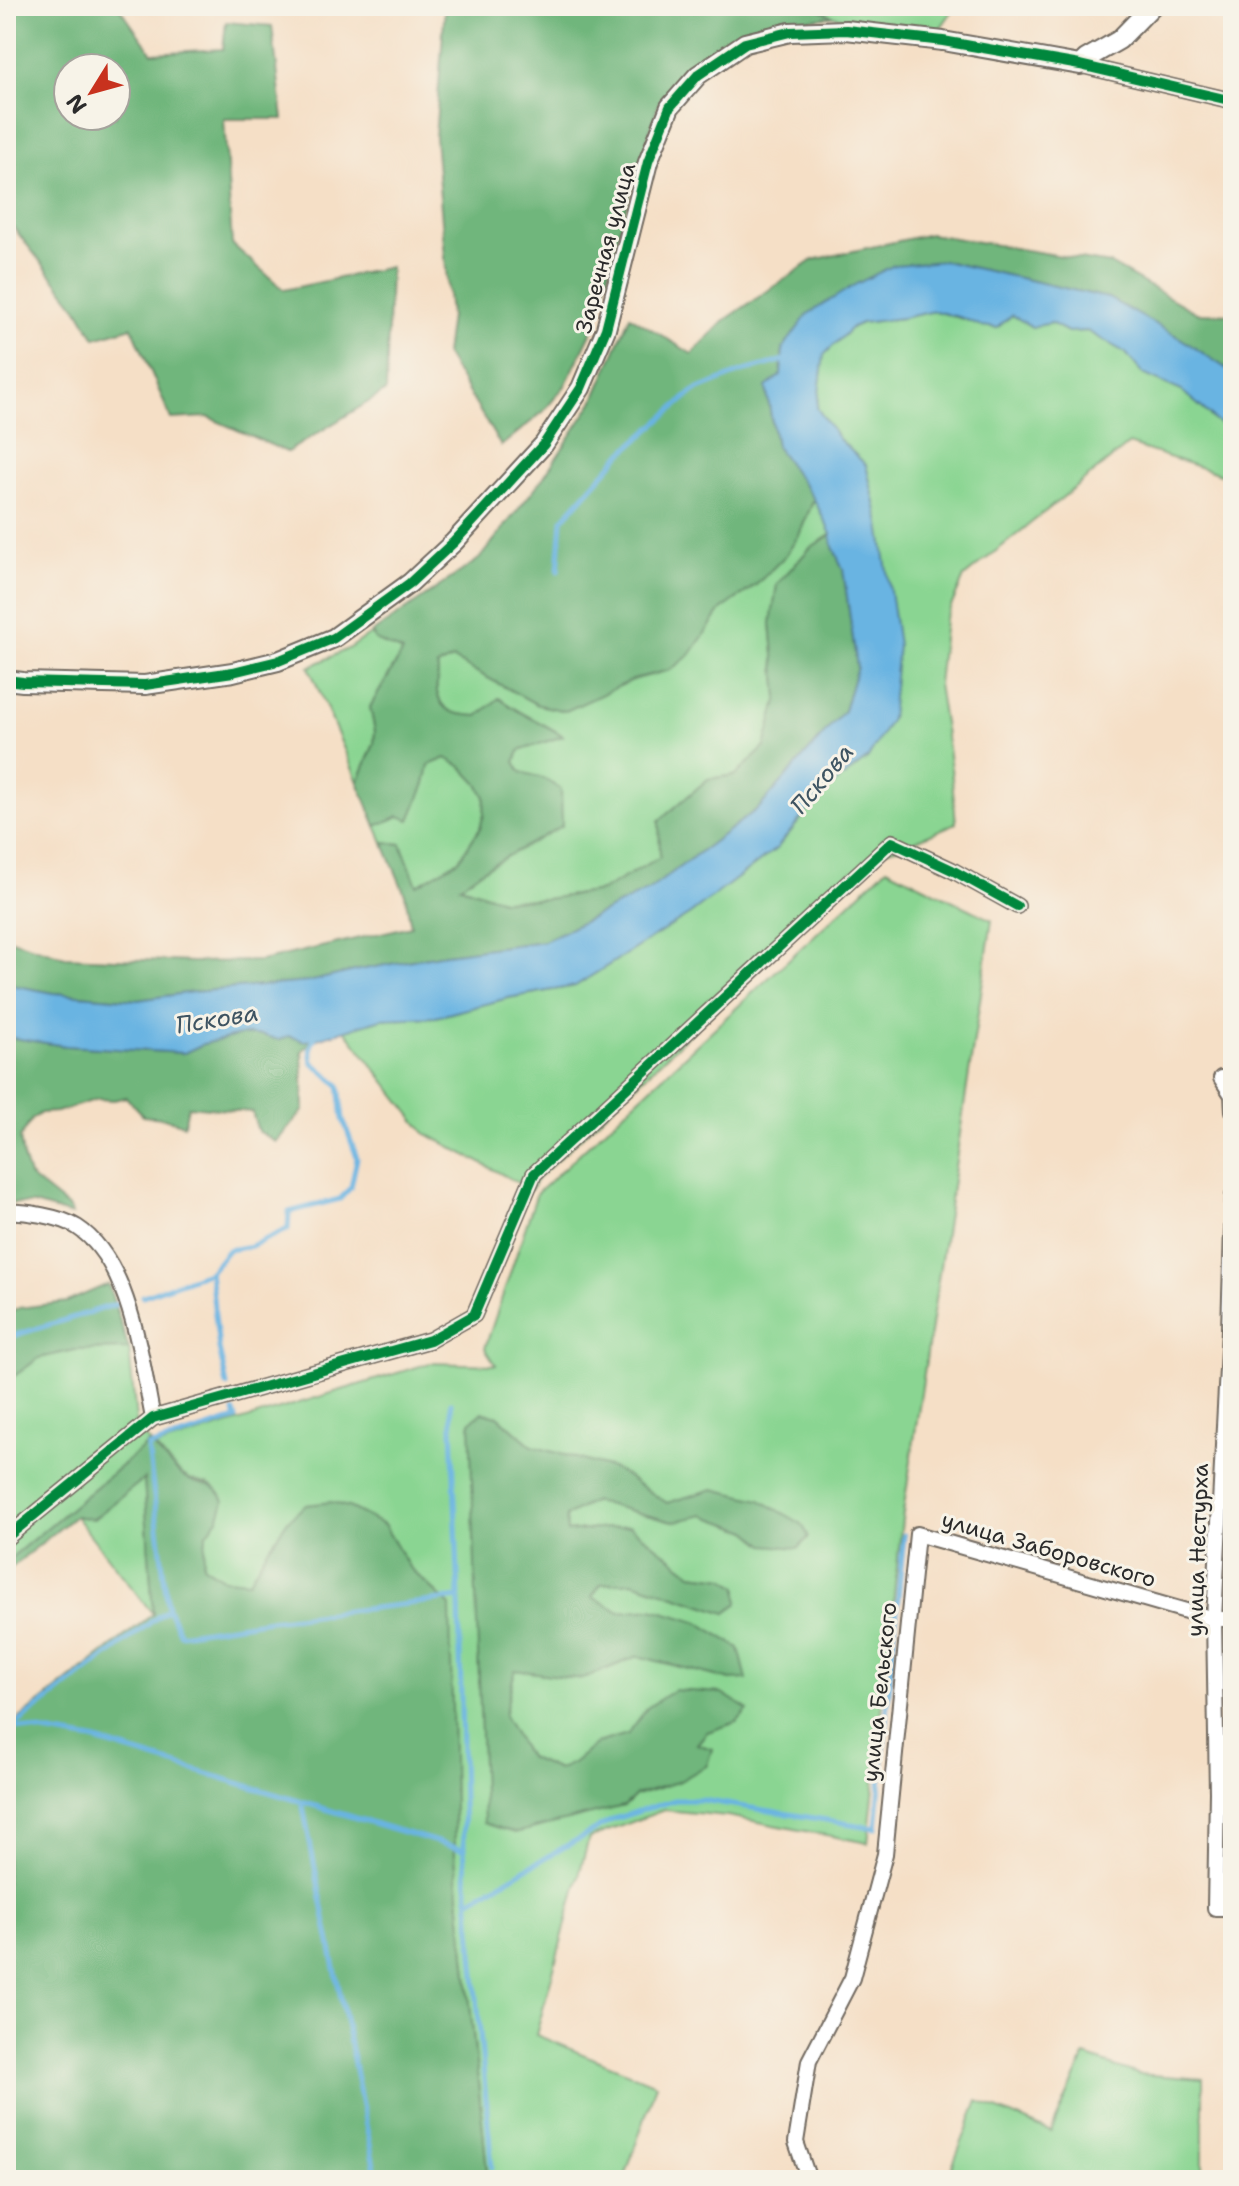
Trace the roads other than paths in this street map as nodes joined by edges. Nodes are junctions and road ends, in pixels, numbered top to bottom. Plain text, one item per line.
1 (1152, 6) edge
2 (1080, 65) junction
3 (1233, 101) edge
4 (6, 680) edge
5 (1017, 906) dead end
6 (1227, 1078) edge
7 (1233, 1111) edge
8 (1233, 1195) edge
9 (6, 1211) edge
10 (1231, 1330) edge
11 (153, 1418) junction
12 (917, 1534) joint
13 (6, 1538) edge
14 (1214, 1619) junction
15 (1233, 1619) edge
16 (1233, 1908) edge
17 (809, 2180) edge

1 - 2 street
2 - 3 street
2 - 4 street, Заречная улица
5 - 11 street
6 - 7 street
8 - 10 street, улица Нестурха
9 - 11 street
10 - 14 street, улица Нестурха
11 - 13 street
12 - 14 street, улица Заборовского
12 - 17 street, улица Бельского
14 - 15 street, улица Заборовского
14 - 16 street, улица Нестурха

